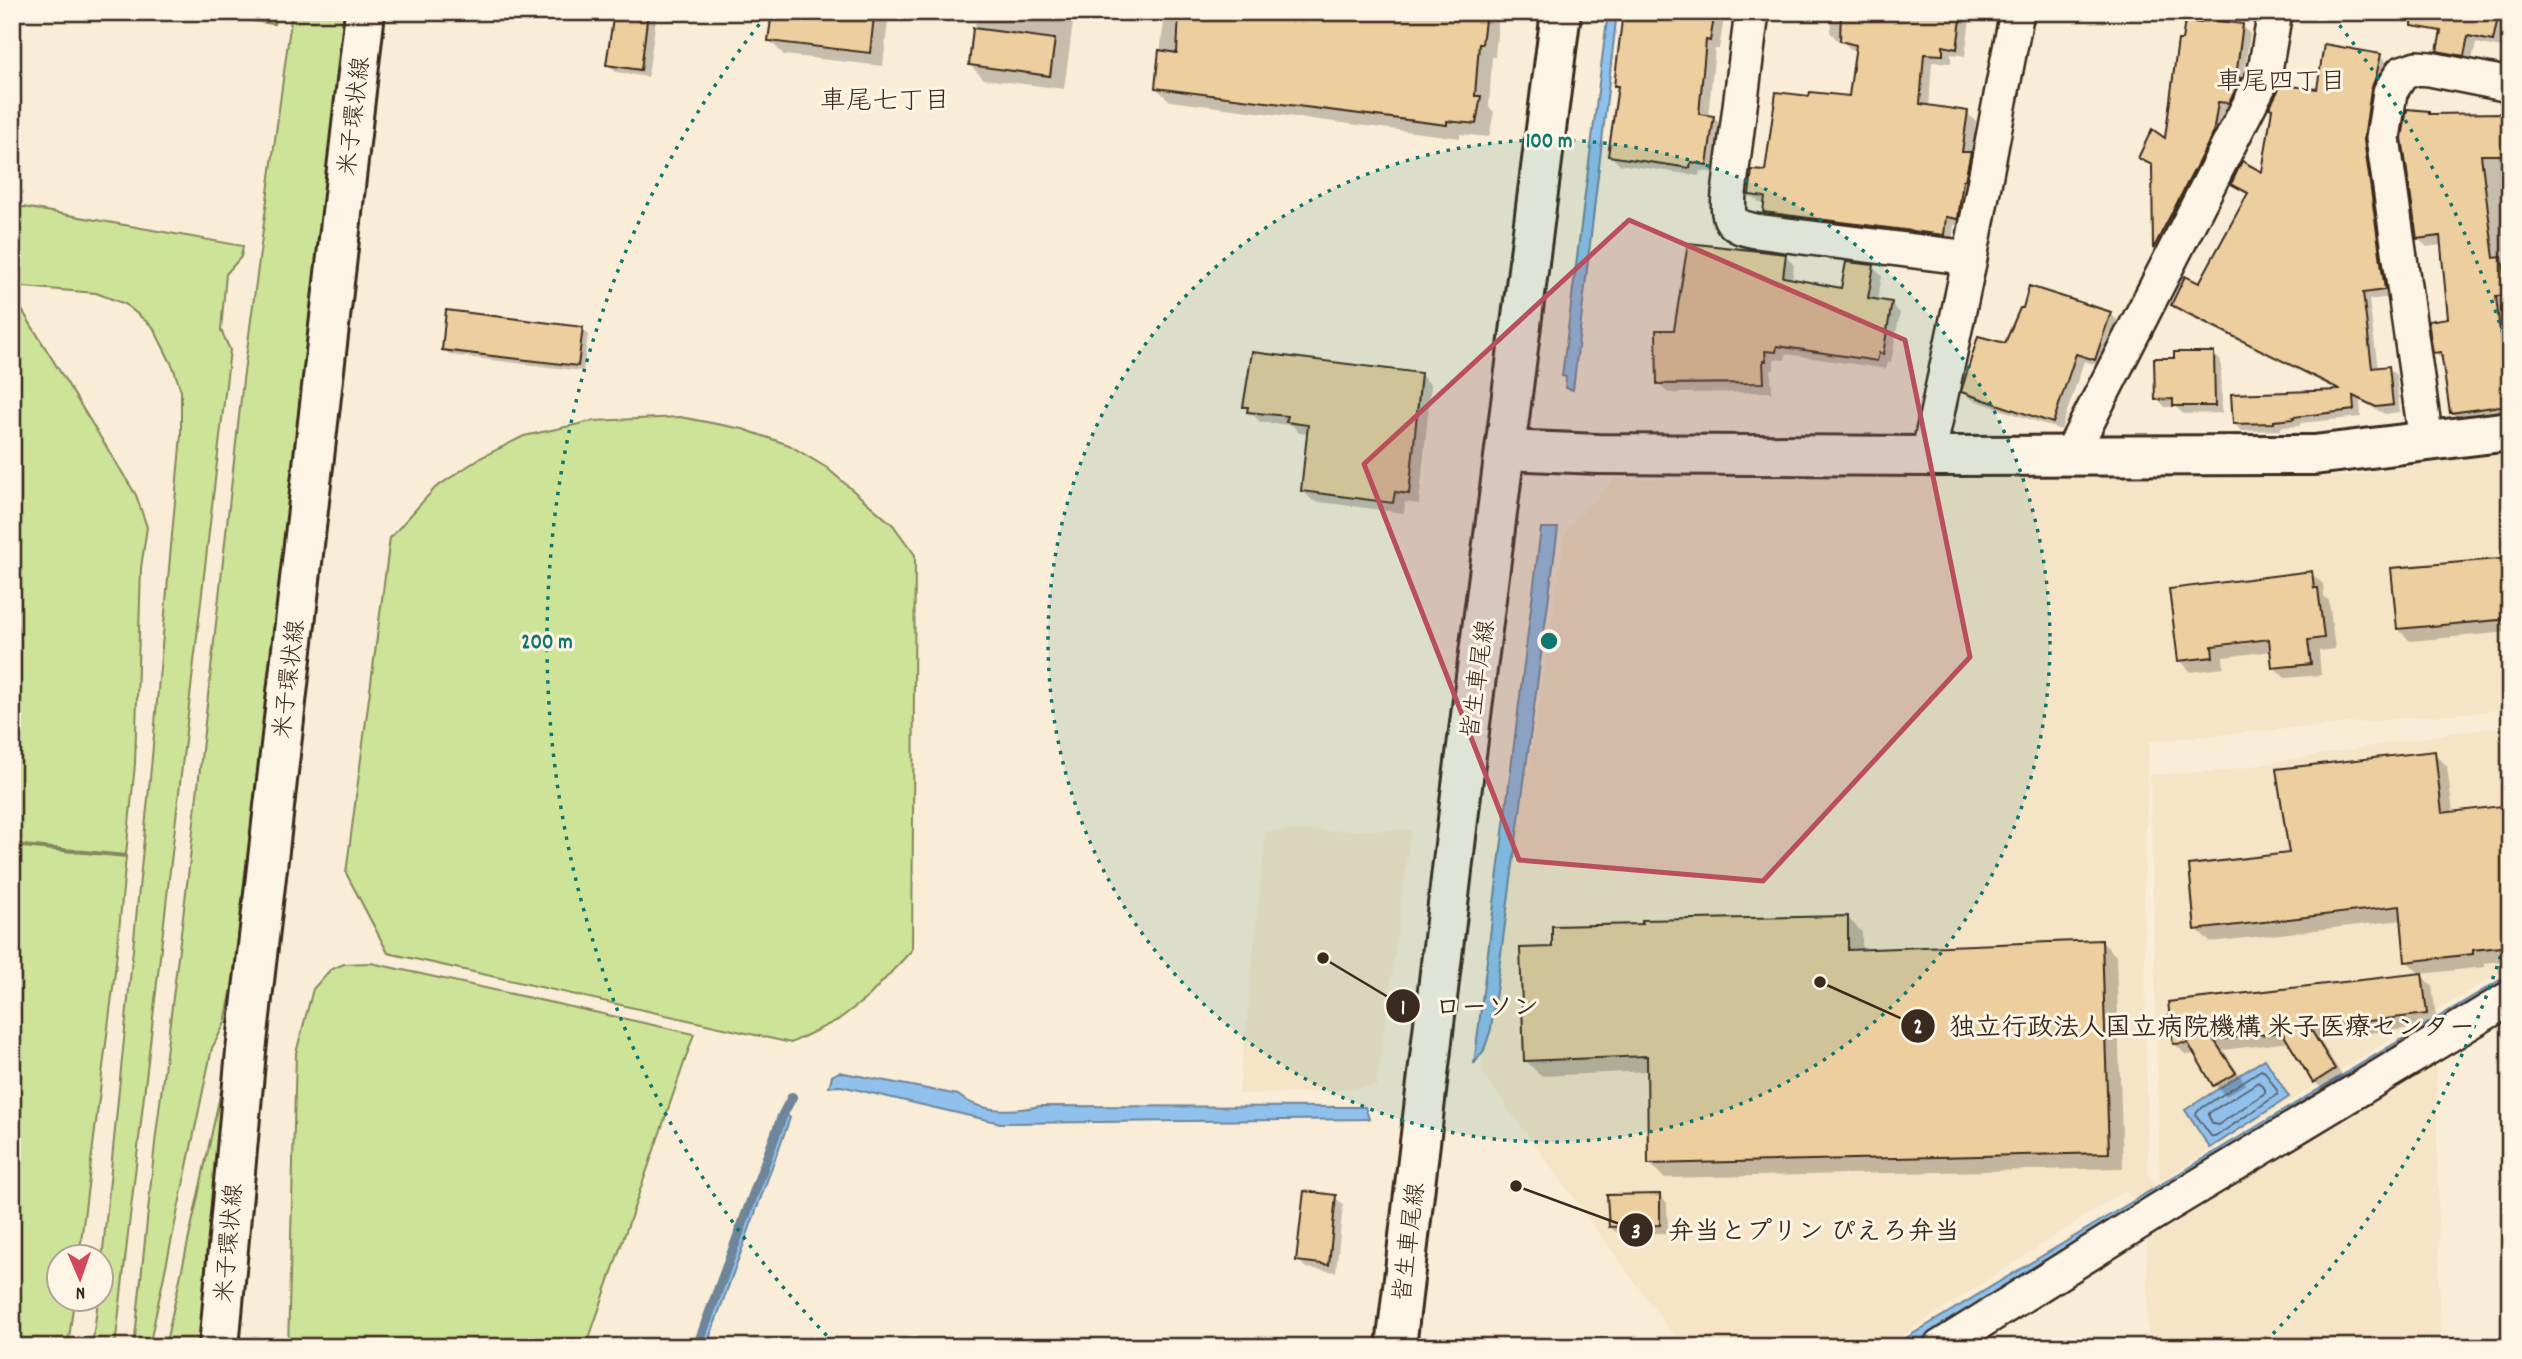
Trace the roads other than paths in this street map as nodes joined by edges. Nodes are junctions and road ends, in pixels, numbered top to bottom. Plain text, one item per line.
1 (365, 12) edge
2 (1561, 12) edge
3 (1752, 12) edge
4 (2017, 12) edge
5 (2275, 12) edge
6 (2510, 85) edge
7 (1970, 258) junction
8 (2510, 431) edge
9 (2426, 441) junction
10 (1507, 450) junction
11 (1928, 456) junction
12 (2070, 456) junction
13 (2510, 998) edge
14 (219, 1347) edge
15 (1395, 1347) edge
16 (1940, 1347) edge

1 - 14 main road, 米子環状線
2 - 10 main road, 皆生車尾線
3 - 7 street
4 - 7 street
5 - 12 street
6 - 9 street
7 - 11 street
8 - 9 main road
9 - 12 main road
10 - 11 main road
10 - 15 main road, 皆生車尾線
11 - 12 main road
13 - 16 street

